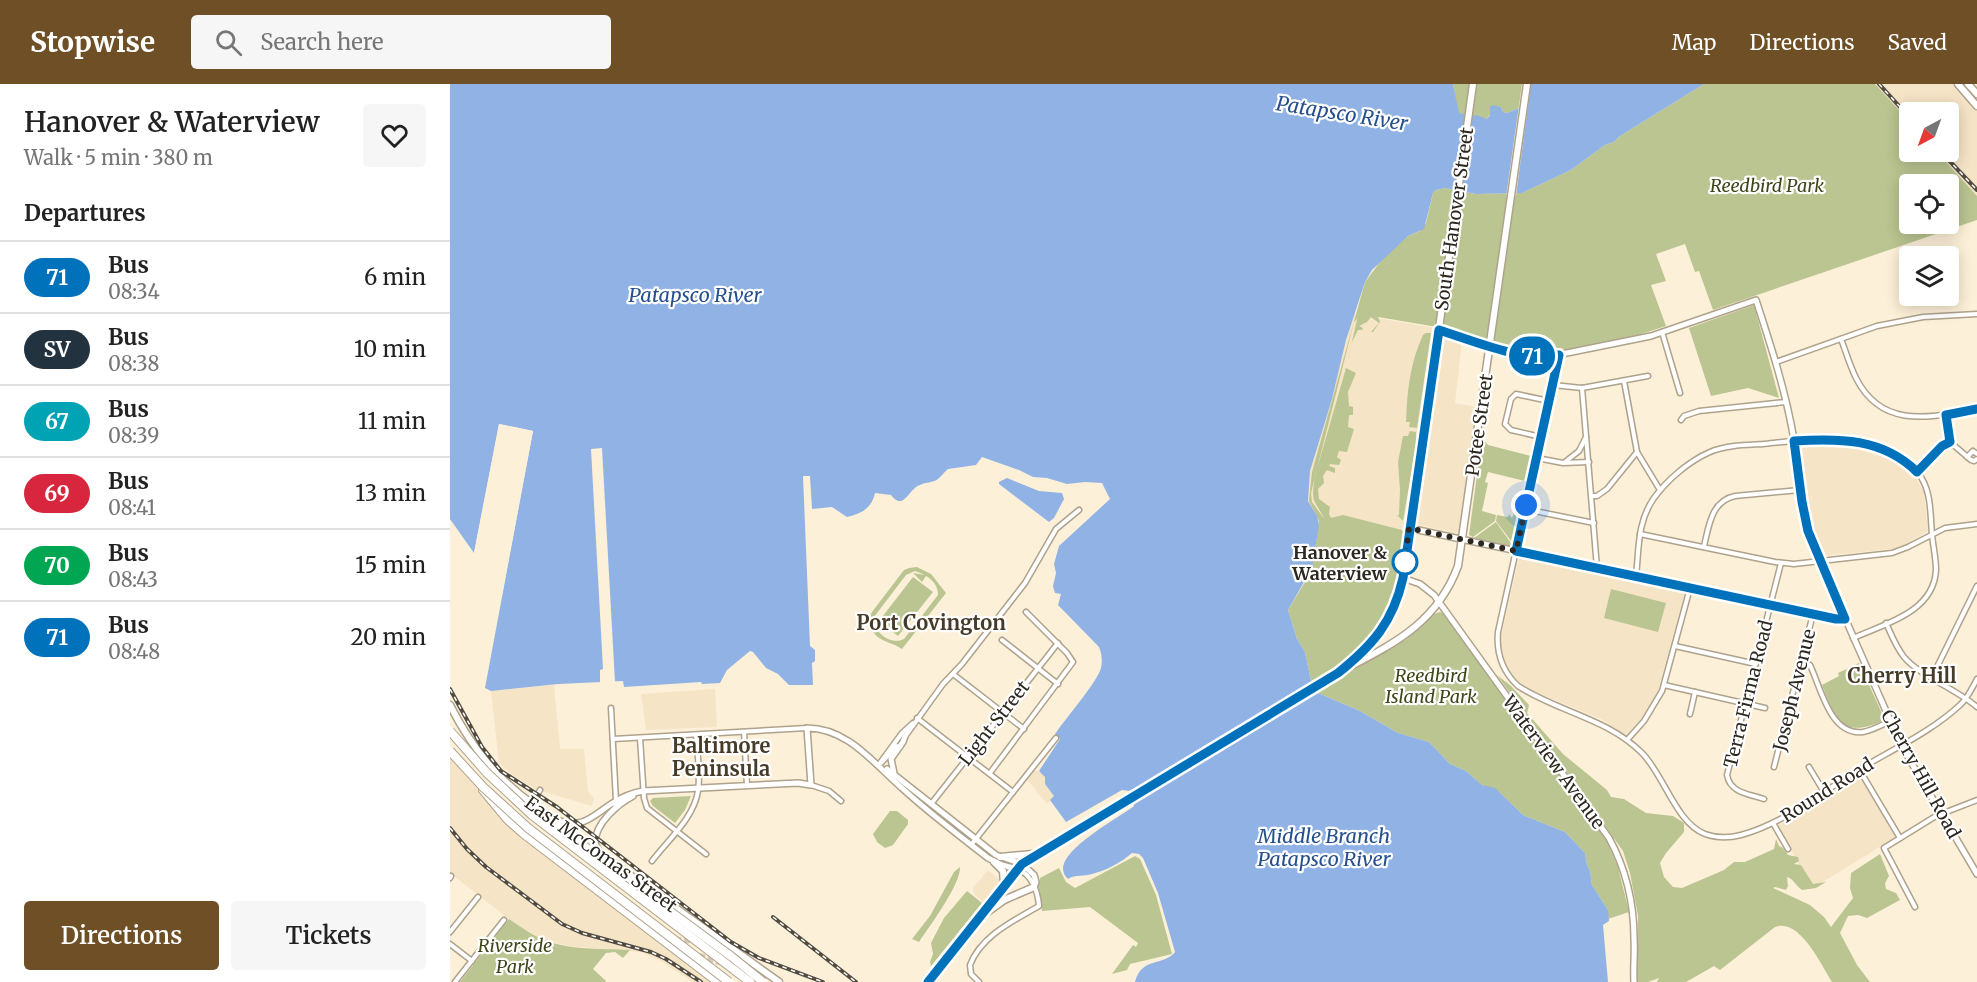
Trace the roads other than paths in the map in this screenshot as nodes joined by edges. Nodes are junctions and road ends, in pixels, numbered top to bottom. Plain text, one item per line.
1 (1473, 84) edge
2 (1527, 84) edge
3 (1958, 84) edge
4 (1968, 84) edge
5 (1977, 94) edge
6 (1977, 106) edge
7 (1977, 314) edge
8 (1439, 330) junction
9 (1662, 332) junction
10 (1841, 339) junction
11 (1491, 346) junction
12 (1559, 355) junction
13 (1776, 362) junction
14 (1648, 376) dead end
15 (1624, 381) junction
16 (1553, 385) junction
17 (1582, 388) junction
18 (1680, 393) dead end
19 (1549, 401) junction
20 (1786, 402) junction
21 (1977, 409) edge
22 (1946, 415) junction
23 (1681, 420) dead end
24 (1587, 436) junction
25 (1541, 437) junction
26 (1794, 441) junction
27 (1950, 442) junction
28 (1637, 452) junction
29 (1977, 454) edge
30 (1967, 457) junction
31 (1537, 458) junction
32 (1977, 459) edge
33 (1589, 462) junction
34 (1563, 464) junction
35 (1917, 472) junction
36 (1660, 490) junction
37 (1800, 490) junction
38 (1592, 496) junction
39 (1526, 509) junction
40 (1079, 510) dead end
41 (1594, 523) junction
42 (1977, 524) edge
43 (1409, 528) junction
44 (1640, 534) junction
45 (1932, 534) junction
46 (1463, 539) junction
47 (1704, 546) junction
48 (1516, 551) junction
49 (1819, 561) junction
50 (1781, 563) junction
51 (1598, 568) junction
52 (1636, 577) junction
53 (1403, 578) junction
54 (1977, 586) edge
55 (1690, 588) junction
56 (1440, 602) junction
57 (1770, 605) junction
58 (1026, 612) dead end
59 (1813, 614) junction
60 (1845, 619) junction
61 (1886, 623) junction
62 (1853, 638) junction
63 (1002, 640) dead end
64 (1058, 643) junction
65 (1675, 646) junction
66 (1801, 662) junction
67 (1756, 664) junction
68 (1038, 668) junction
69 (1338, 673) junction
70 (953, 674) junction
71 (1932, 677) junction
72 (1977, 679) edge
73 (1058, 684) junction
74 (1664, 686) junction
75 (1695, 692) junction
76 (1966, 698) junction
77 (1746, 704) junction
78 (450, 705) edge
79 (1977, 707) edge
80 (611, 708) dead end
81 (1765, 708) dead end
82 (1002, 712) junction
83 (1690, 714) dead end
84 (917, 718) junction
85 (1890, 721) junction
86 (913, 723) junction
87 (807, 728) junction
88 (1024, 729) junction
89 (450, 732) edge
90 (744, 732) junction
91 (696, 735) junction
92 (905, 736) junction
93 (640, 738) junction
94 (1056, 738) dead end
95 (613, 739) junction
96 (1627, 740) junction
97 (1901, 745) junction
98 (450, 751) edge
99 (968, 756) junction
100 (879, 765) junction
101 (1774, 767) dead end
102 (1809, 767) dead end
103 (1859, 769) junction
104 (990, 773) junction
105 (895, 775) junction
106 (747, 785) junction
107 (811, 785) junction
108 (481, 788) dead end
109 (699, 788) junction
110 (540, 790) dead end
111 (616, 790) junction
112 (643, 791) junction
113 (1013, 792) junction
114 (1824, 792) junction
115 (624, 796) junction
116 (1764, 799) dead end
117 (1977, 800) edge
118 (616, 801) junction
119 (841, 801) dead end
120 (932, 804) junction
121 (531, 805) junction
122 (615, 809) junction
123 (1941, 813) junction
124 (554, 819) junction
125 (1773, 823) junction
126 (676, 830) junction
127 (1900, 838) junction
128 (976, 839) junction
129 (971, 845) junction
130 (1788, 849) dead end
131 (1039, 853) junction
132 (601, 854) junction
133 (706, 854) dead end
134 (1000, 857) junction
135 (652, 861) dead end
136 (994, 862) junction
137 (1019, 867) junction
138 (1977, 874) edge
139 (1004, 885) junction
140 (1034, 887) junction
141 (477, 897) dead end
142 (1915, 907) dead end
143 (685, 915) junction
144 (504, 920) dead end
145 (976, 921) junction
146 (696, 928) dead end
147 (450, 932) edge
148 (450, 944) edge
149 (472, 961) junction
150 (736, 965) tunnel mouth
151 (937, 971) joint
152 (777, 981) edge
153 (455, 982) edge
154 (718, 982) edge
155 (729, 982) edge
156 (750, 982) edge
157 (763, 982) edge
158 (929, 982) edge
159 (979, 982) edge
160 (1634, 982) edge

1 - 8 main road, South Hanover Street
2 - 11 main road, Potee Street
3 - 6 main road
4 - 5 main road
7 - 10 street
8 - 11 street
8 - 43 main road, South Hanover Street
9 - 12 street
9 - 13 street, Cherry Hill Road
9 - 18 street
10 - 13 street
10 - 22 street
11 - 12 street
11 - 46 main road, Potee Street
12 - 16 street
13 - 20 street, Cherry Hill Road
14 - 15 street
15 - 17 street
15 - 28 street
16 - 17 street
16 - 19 street
17 - 24 street
19 - 25 street
19 - 25 street
20 - 23 street
20 - 26 street, Cherry Hill Road
21 - 22 street
22 - 27 street
24 - 33 street
24 - 34 street
25 - 31 street
26 - 35 street
26 - 36 street
26 - 37 street, Cherry Hill Road
27 - 30 street
27 - 35 street
28 - 36 street
28 - 38 street
29 - 30 street
30 - 32 street
31 - 34 street
31 - 39 street
33 - 34 street
33 - 38 street
35 - 45 street
36 - 44 street
37 - 47 street
37 - 49 street, Cherry Hill Road
38 - 41 street
39 - 41 street
39 - 48 street
40 - 70 street
41 - 51 street
42 - 45 street
43 - 46 street
43 - 53 main road, South Hanover Street
44 - 47 street
44 - 52 street
45 - 49 street
45 - 61 street
46 - 48 street
46 - 56 main road, Potee Street
47 - 50 street
48 - 51 street
48 - 96 street
49 - 50 street
49 - 60 street, Cherry Hill Road
50 - 57 street, Terra Firma Road
51 - 52 street
52 - 55 street
53 - 56 street, Waterview Avenue
53 - 69 main road, South Hanover Street
54 - 71 street
55 - 57 street
55 - 65 street
56 - 69 main road, Potee Street
56 - 160 street, Waterview Avenue
57 - 59 street
57 - 67 street, Terra Firma Road
58 - 64 street
59 - 60 street
59 - 66 street, Joseph Avenue
60 - 62 street, Cherry Hill Road
61 - 62 street
61 - 71 street
62 - 85 street, Cherry Hill Road
63 - 68 street
64 - 68 street, Light Street
64 - 73 street
65 - 67 street
65 - 74 street
66 - 85 street
66 - 101 street, Joseph Avenue
67 - 77 street, Terra Firma Road
68 - 73 street
68 - 82 street, Light Street
69 - 131 main road, South Hanover Street
70 - 82 street
70 - 84 street
71 - 76 street
72 - 76 street, Round Road
73 - 88 street
74 - 75 street
74 - 96 street
75 - 77 street
75 - 83 street
76 - 79 street
76 - 97 street, Round Road
77 - 81 street
77 - 116 street, Terra Firma Road
78 - 121 main road, East McComas Street
80 - 95 street
82 - 88 street
82 - 99 street, Light Street
84 - 86 street
84 - 99 street
85 - 97 street, Cherry Hill Road
86 - 92 street
86 - 100 street
87 - 90 street
87 - 100 street
87 - 107 street
88 - 104 street
89 - 156 highway, bridge
90 - 91 street
90 - 106 street
91 - 93 street
91 - 109 street
92 - 100 street
92 - 105 street
93 - 95 street
93 - 112 street
94 - 113 street
95 - 111 street
96 - 125 street, Round Road
97 - 103 street, Round Road
97 - 123 street, Cherry Hill Road
98 - 155 highway, bridge
99 - 104 street
99 - 120 street, Light Street
100 - 105 street
100 - 129 street
102 - 114 street
103 - 114 street, Round Road
103 - 127 street
104 - 113 street
105 - 120 street
106 - 107 street
106 - 109 street
107 - 119 street
108 - 154 highway
109 - 112 street
109 - 126 street
110 - 121 street
111 - 115 street
111 - 118 street
112 - 115 street
112 - 122 street
112 - 126 street
113 - 128 street
114 - 125 street, Round Road
115 - 118 street
117 - 123 street
118 - 122 street
118 - 124 street
120 - 128 street
121 - 124 main road, East McComas Street
121 - 157 highway, bridge
122 - 132 street
123 - 127 street
123 - 138 street, Cherry Hill Road
124 - 132 main road, East McComas Street
125 - 130 street
126 - 133 street
126 - 135 street
127 - 142 street
128 - 129 street
128 - 134 street
129 - 136 street
131 - 134 main road
131 - 137 main road, South Hanover Street
132 - 143 main road, East McComas Street
134 - 137 street
136 - 137 street
136 - 139 main road
137 - 139 main road, South Hanover Street
137 - 140 street
139 - 145 main road, South Hanover Street
140 - 145 main road
140 - 159 street
141 - 147 street
143 - 146 main road
143 - 152 main road, East McComas Street
144 - 149 street
145 - 151 main road, South Hanover Street
148 - 149 street
149 - 153 street
150 - 152 main road, East McComas Street
151 - 158 highway

